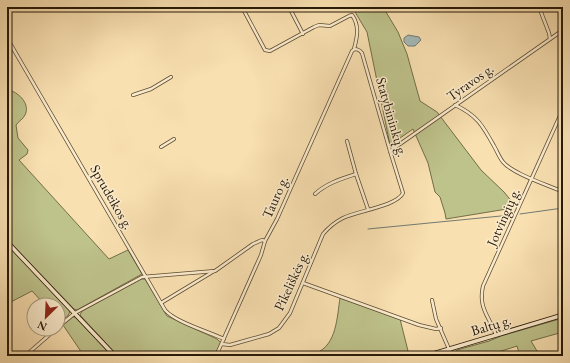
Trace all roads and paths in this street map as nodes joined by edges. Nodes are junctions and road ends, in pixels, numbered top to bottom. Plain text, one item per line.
1 (17, 7) edge
2 (242, 7) edge
3 (288, 7) edge
4 (539, 7) edge
5 (7, 12) edge
6 (563, 30) edge
7 (303, 34) junction
8 (7, 38) edge
9 (550, 39) junction
10 (355, 49) junction
11 (171, 77) dead end
12 (133, 95) dead end
13 (455, 104) junction
14 (563, 109) edge
15 (174, 139) dead end
16 (347, 141) dead end
17 (161, 147) dead end
18 (390, 151) junction
19 (356, 174) junction
20 (532, 178) junction
21 (563, 192) edge
22 (403, 193) joint
23 (315, 194) dead end
24 (368, 209) junction
25 (265, 241) junction
26 (7, 242) edge
27 (215, 271) junction
28 (146, 276) junction
29 (304, 282) junction
30 (432, 300) dead end
31 (161, 303) junction
32 (75, 313) junction
33 (563, 316) edge
34 (66, 320) edge
35 (441, 328) junction
36 (496, 335) junction
37 (47, 337) edge
38 (224, 339) junction
39 (222, 344) junction
40 (449, 349) junction
41 (25, 356) edge
42 (115, 356) edge
43 (216, 356) edge
44 (426, 356) edge
45 (451, 356) edge

1 - 5 street
2 - 7 street
3 - 7 street
4 - 9 street
6 - 9 street, Tyravos g.
7 - 10 street, Tauro g.
8 - 28 street, Sprudeikos g.
9 - 13 street, Tyravos g.
10 - 18 street, Statybininkų g.
10 - 25 street, Tauro g.
11 - 12 street
13 - 18 street, Tyravos g.
13 - 20 street
14 - 20 street, Jotvingių g.
15 - 17 street
16 - 19 street
18 - 22 street, Statybininkų g.
19 - 23 street
19 - 24 street
20 - 21 street
20 - 36 street, Jotvingių g.
22 - 24 street, Pikeliškės g.
24 - 29 street, Pikeliškės g.
25 - 27 street
25 - 38 street, Tauro g.
26 - 32 main road
27 - 28 street
27 - 31 street
28 - 31 street, Sprudeikos g.
28 - 32 street
29 - 35 street
29 - 39 street, Pikeliškės g.
30 - 35 street
31 - 38 street, Sprudeikos g.
32 - 34 street
32 - 42 main road
33 - 36 main road, Baltų g.
35 - 40 street
36 - 40 main road, Baltų g.
37 - 41 street
38 - 39 street, Tauro g.
39 - 43 street, Tauro g.
40 - 44 main road, Baltų g.
40 - 45 main road

